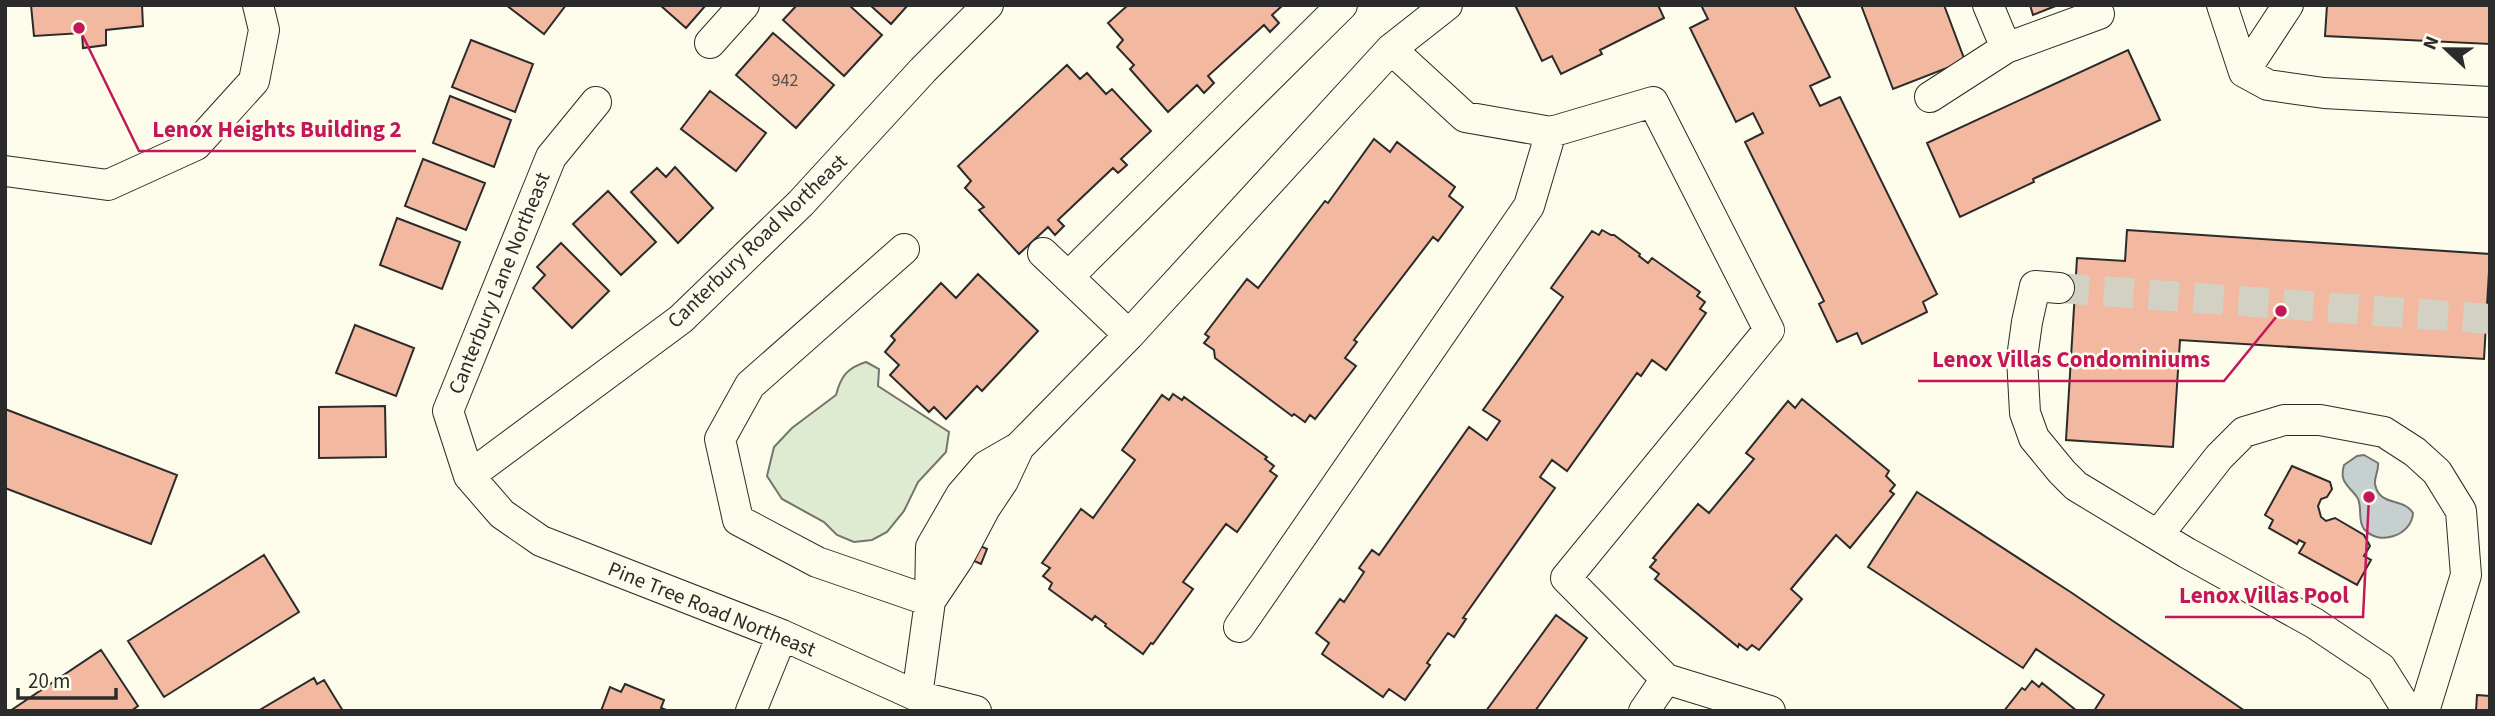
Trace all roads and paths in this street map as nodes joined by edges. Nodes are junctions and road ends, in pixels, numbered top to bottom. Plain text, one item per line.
1 (258, 5) edge
2 (744, 5) edge
3 (1342, 5) edge
4 (1447, 5) edge
5 (1988, 5) edge
6 (2222, 5) edge
7 (2288, 5) edge
8 (983, 7) edge
9 (2099, 14) dead end
10 (710, 43) dead end
11 (2006, 48) junction
12 (1391, 49) junction
13 (2244, 72) junction
14 (1930, 97) dead end
15 (2490, 102) edge
16 (596, 103) dead end
17 (1551, 132) junction
18 (5, 172) edge
19 (904, 248) dead end
20 (1043, 253) dead end
21 (1068, 277) junction
22 (2059, 288) tunnel mouth
23 (1129, 335) junction
24 (469, 476) junction
25 (2158, 535) junction
26 (930, 601) junction
27 (1239, 627) dead end
28 (782, 635) junction
29 (1666, 679) junction
30 (917, 696) junction
31 (751, 711) edge
32 (975, 711) edge
33 (1644, 711) edge
34 (1770, 711) edge
35 (2408, 711) edge
36 (2424, 711) edge

1 - 18 street
2 - 10 street
3 - 21 street
4 - 12 street
5 - 11 street
6 - 13 street
7 - 13 street
8 - 24 street, Canterbury Road Northeast
9 - 11 street
11 - 14 street
12 - 17 street
12 - 23 street
13 - 15 street
16 - 24 street, Canterbury Lane Northeast
17 - 27 street
17 - 29 street
19 - 26 street
20 - 21 street
21 - 23 street
22 - 25 street
23 - 26 street
24 - 28 street, Pine Tree Road Northeast
25 - 35 street
25 - 36 street
26 - 30 street
28 - 30 street, Pine Tree Road Northeast
28 - 31 street
29 - 33 street
29 - 34 street
30 - 32 street, Pine Tree Road Northeast

